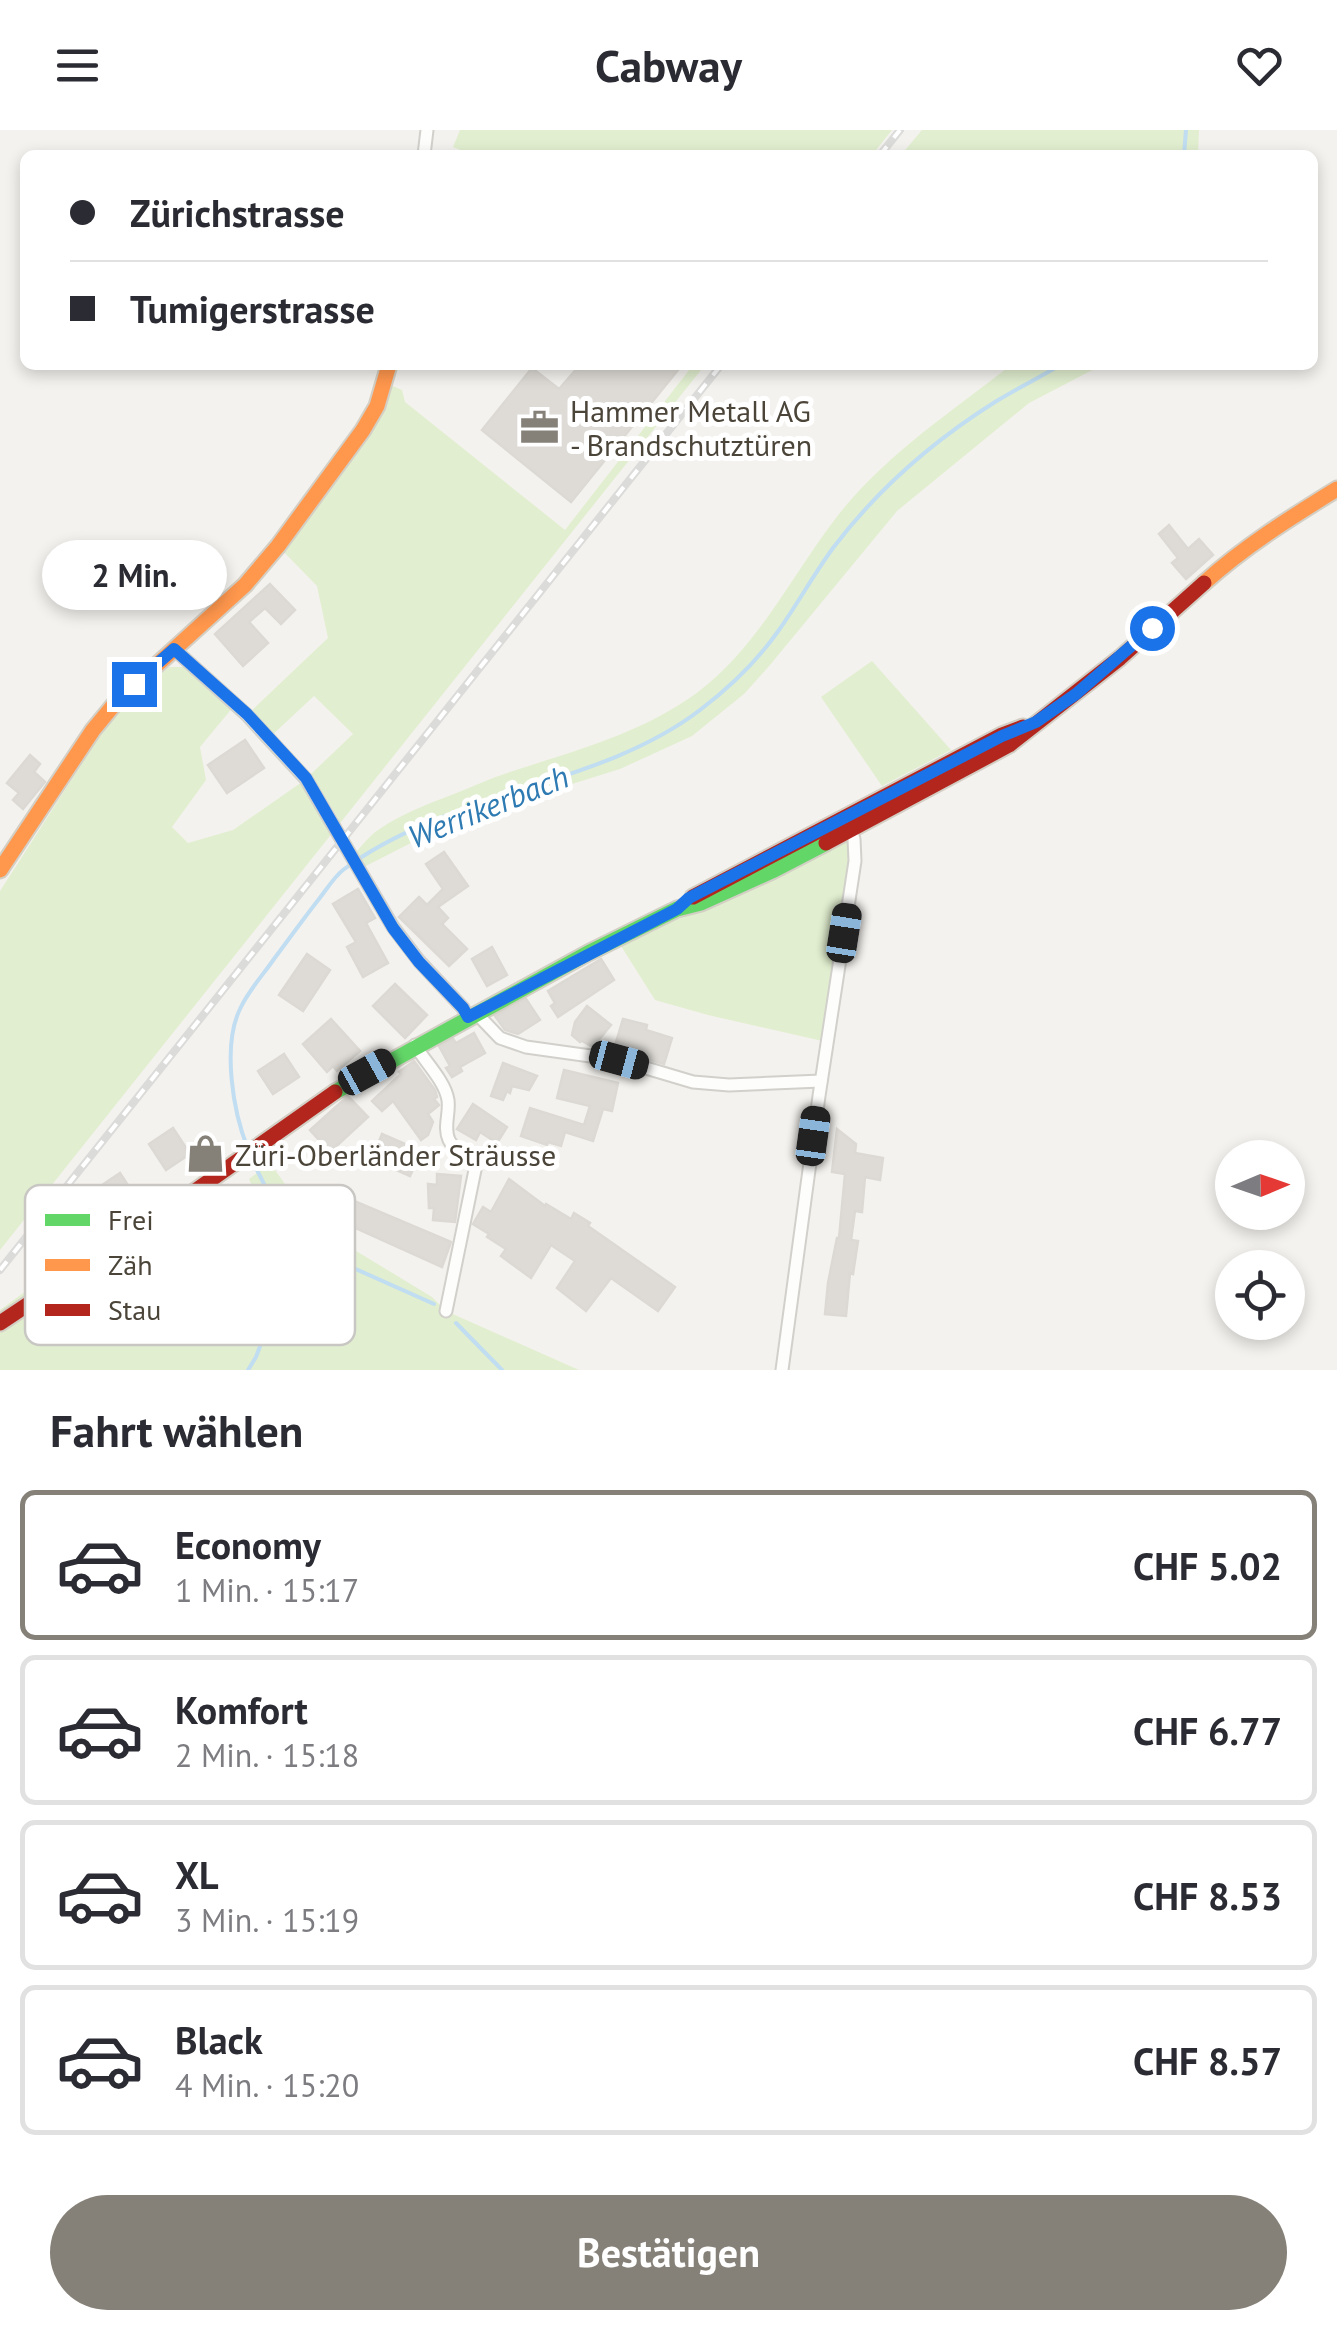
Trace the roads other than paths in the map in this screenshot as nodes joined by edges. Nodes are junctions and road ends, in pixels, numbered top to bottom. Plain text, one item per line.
1 (388, 370) edge
2 (1337, 489) edge
3 (174, 649) junction
4 (849, 823) junction
5 (0, 870) edge
6 (472, 1015) junction
7 (415, 1045) junction
8 (821, 1081) junction
9 (202, 1185) edge
10 (25, 1306) edge
11 (446, 1312) dead end
12 (0, 1323) edge
13 (782, 1370) edge

1 - 3 main road
2 - 4 main road
3 - 5 main road
3 - 6 street
4 - 6 main road
4 - 8 street
6 - 7 main road
6 - 8 street
7 - 9 main road
7 - 11 street
8 - 13 street
10 - 12 main road

